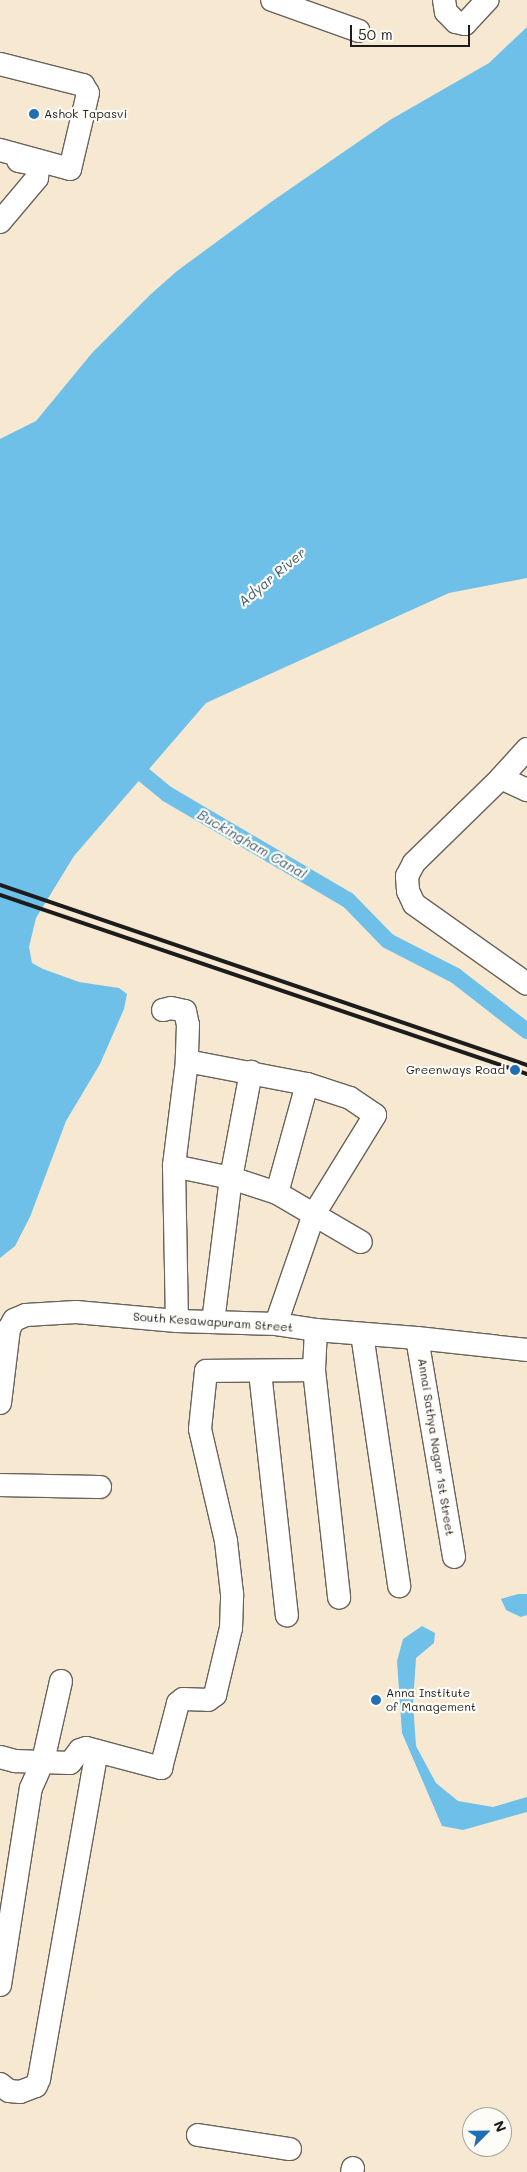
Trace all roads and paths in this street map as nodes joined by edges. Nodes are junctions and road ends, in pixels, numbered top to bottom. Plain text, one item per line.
1 (272, 0) edge
2 (444, 0) edge
3 (487, 0) edge
4 (359, 32) dead end
5 (0, 64) edge
6 (0, 150) edge
7 (0, 157) edge
8 (0, 222) edge
9 (527, 749) edge
10 (501, 778) junction
11 (527, 790) edge
12 (527, 984) edge
13 (163, 1010) dead end
14 (187, 1061) junction
15 (251, 1072) junction
16 (307, 1084) junction
17 (174, 1166) junction
18 (231, 1178) junction
19 (277, 1193) junction
20 (314, 1214) junction
21 (361, 1242) dead end
22 (177, 1321) junction
23 (213, 1322) junction
24 (276, 1324) junction
25 (316, 1330) junction
26 (362, 1334) junction
27 (417, 1338) junction
28 (527, 1350) edge
29 (314, 1370) junction
30 (260, 1372) junction
31 (0, 1403) edge
32 (0, 1484) edge
33 (100, 1487) dead end
34 (454, 1557) dead end
35 (399, 1586) dead end
36 (339, 1598) dead end
37 (287, 1616) dead end
38 (61, 1681) dead end
39 (97, 1751) junction
40 (0, 1757) edge
41 (44, 1761) junction
42 (0, 1985) edge
43 (0, 2084) edge
44 (198, 2135) dead end
45 (290, 2149) dead end

1 - 4 street
2 - 3 street
5 - 6 street
7 - 8 street
9 - 10 street
10 - 11 street
10 - 12 street
13 - 14 street
14 - 15 street
14 - 17 street
15 - 16 street
15 - 18 street
16 - 19 street
16 - 20 street
17 - 18 street
17 - 22 street
18 - 19 street
18 - 23 street
19 - 20 street
20 - 21 street
20 - 24 street
22 - 23 street, South Kesawapuram Street
22 - 31 street, South Kesawapuram Street
23 - 24 street, South Kesawapuram Street
24 - 25 street, South Kesawapuram Street
25 - 26 street, South Kesawapuram Street
25 - 29 street
26 - 27 street, South Kesawapuram Street
26 - 35 street
27 - 28 street, South Kesawapuram Street
27 - 34 street, Annai Sathya Nagar 1st Street
29 - 30 street
29 - 36 street
30 - 37 street
30 - 39 street
32 - 33 street
38 - 41 street
39 - 41 street
39 - 43 street
40 - 41 street
41 - 42 street
44 - 45 street

